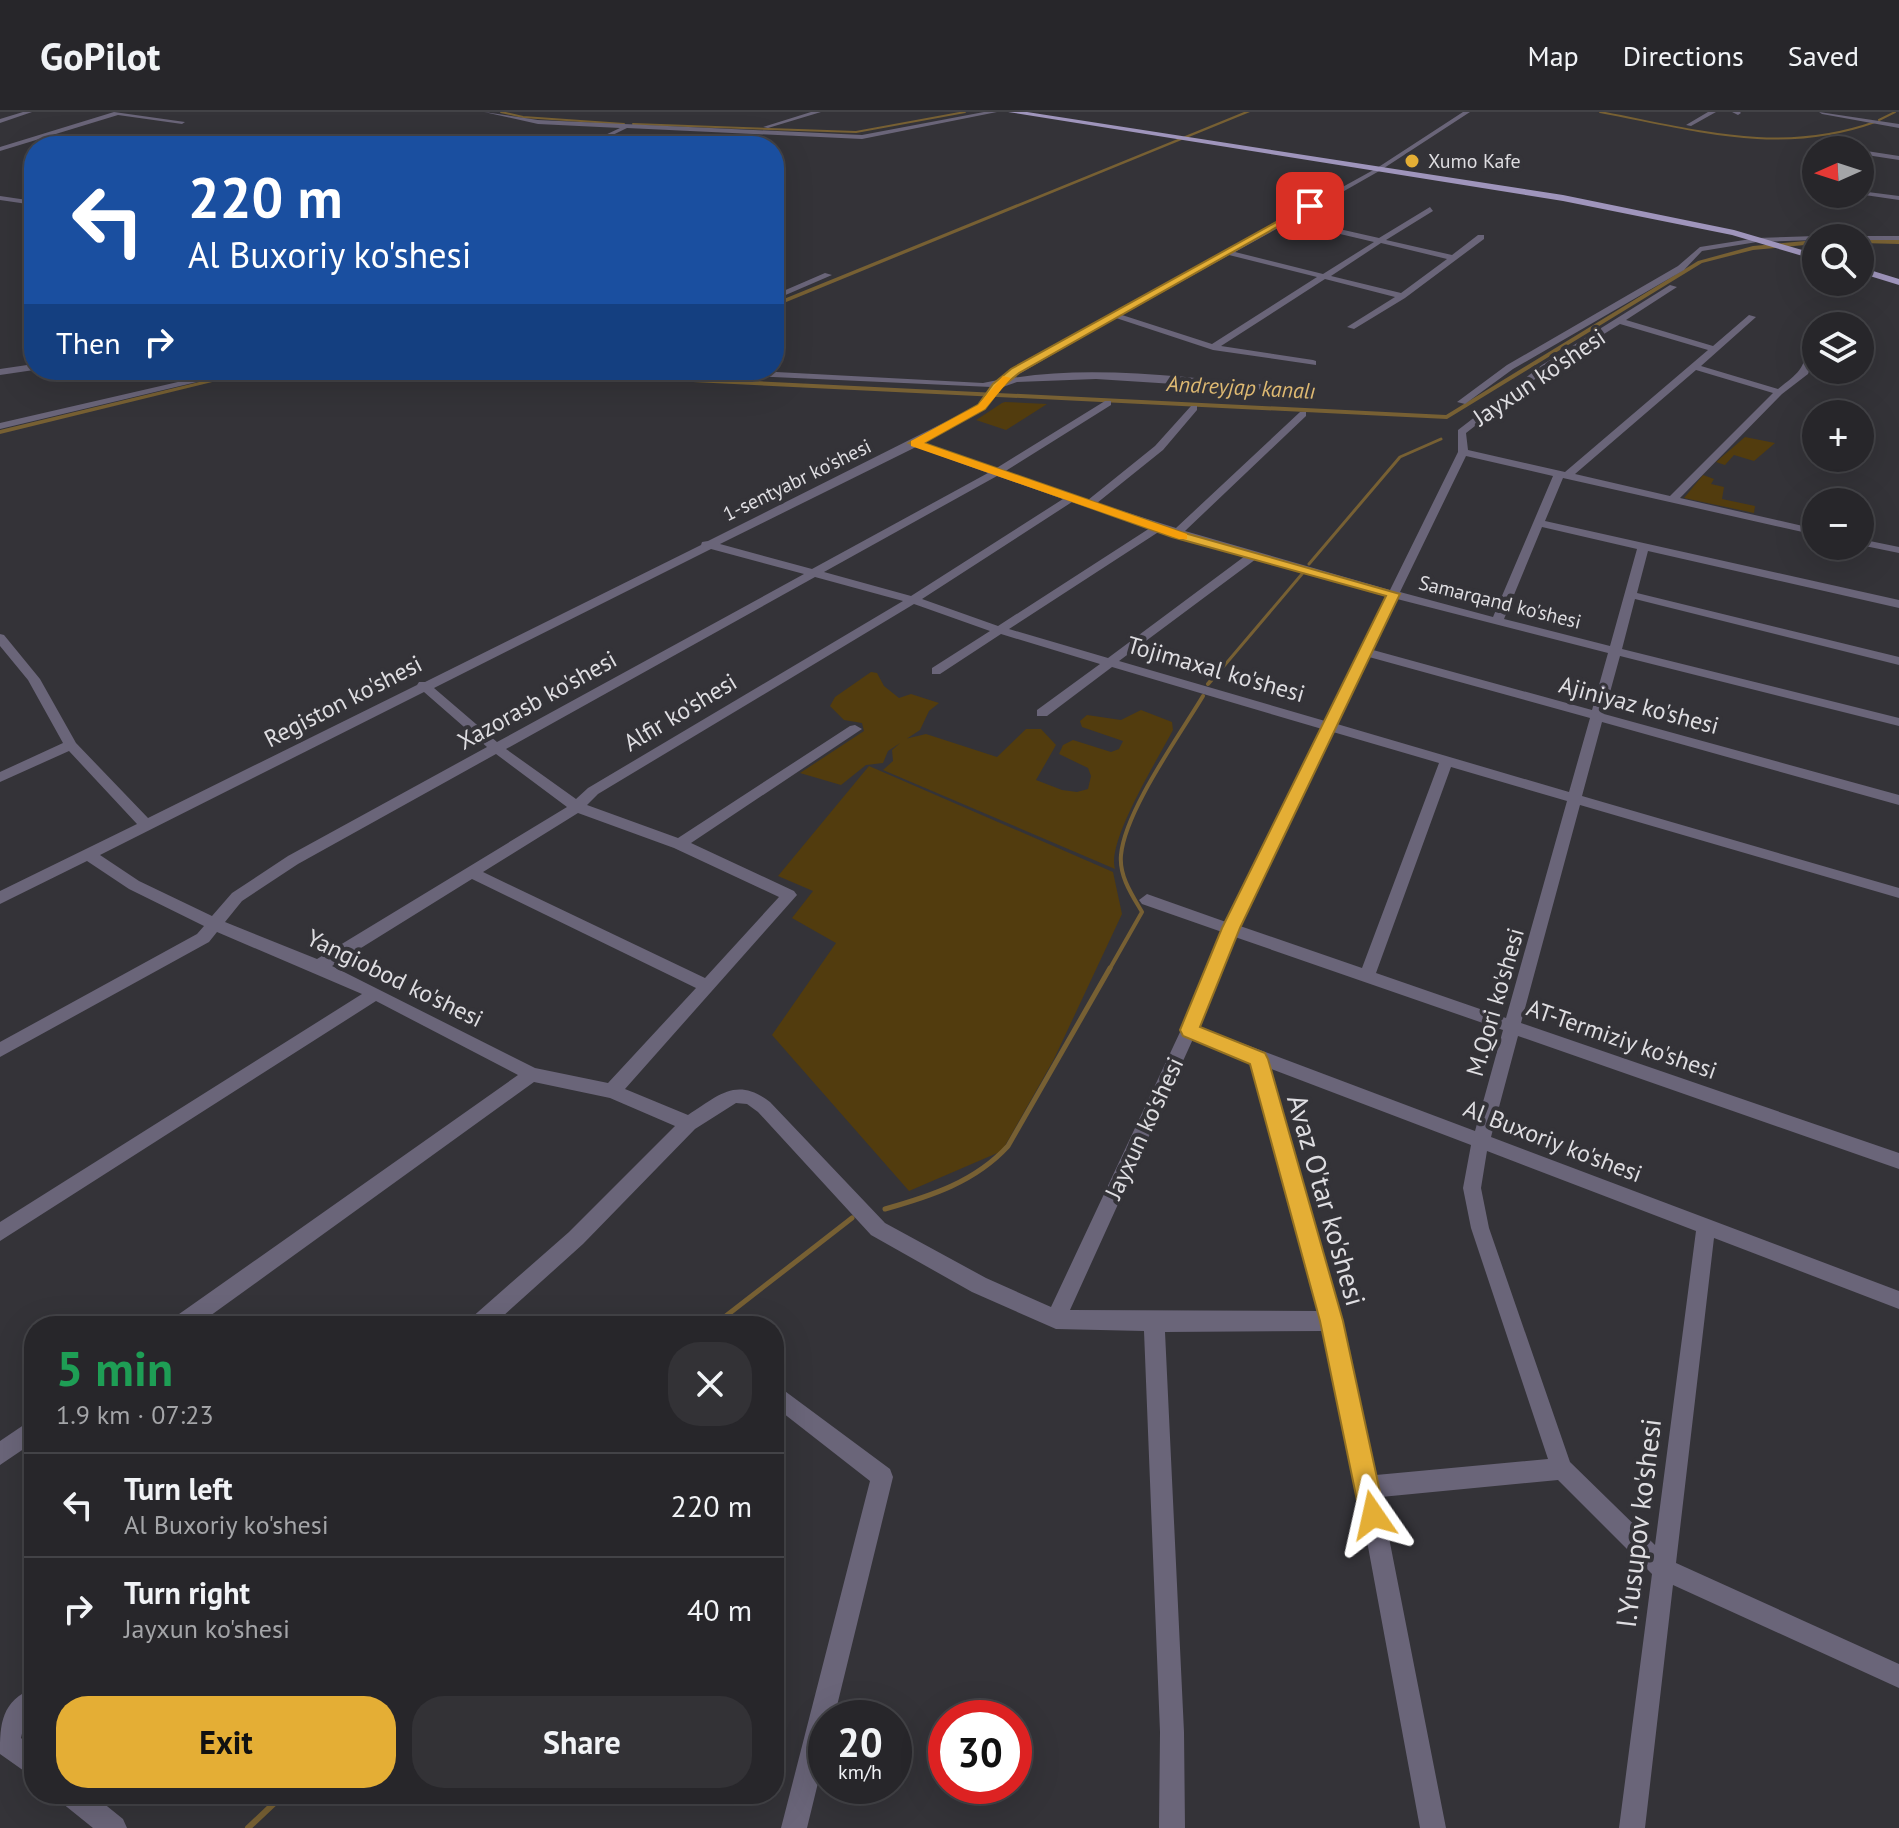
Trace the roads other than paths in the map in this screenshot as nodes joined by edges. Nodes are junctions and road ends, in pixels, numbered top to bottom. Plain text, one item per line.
1 (29, 112) edge
2 (119, 112) edge
3 (487, 112) edge
4 (818, 112) edge
5 (994, 112) edge
6 (1012, 112) edge
7 (1467, 112) edge
8 (1713, 112) edge
9 (1822, 112) edge
10 (1899, 114) edge
11 (613, 120) dead end
12 (0, 121) edge
13 (182, 122) dead end
14 (1881, 122) junction
15 (1689, 125) dead end
16 (1899, 126) edge
17 (625, 127) junction
18 (773, 127) junction
19 (757, 133) junction
20 (42, 136) edge
21 (606, 136) edge
22 (751, 136) edge
23 (24, 142) edge
24 (0, 149) edge
25 (1874, 154) edge
26 (1899, 158) edge
27 (1379, 169) junction
28 (1874, 195) edge
29 (0, 198) edge
30 (1899, 198) edge
31 (24, 202) edge
32 (1430, 209) dead end
33 (1287, 219) junction
34 (1481, 237) dead end
35 (1802, 238) edge
36 (1874, 238) edge
37 (1899, 238) edge
38 (1379, 240) junction
39 (1757, 240) junction
40 (1230, 253) junction
41 (1802, 253) edge
42 (1453, 258) junction
43 (1874, 274) edge
44 (828, 275) dead end
45 (1322, 277) junction
46 (1899, 282) edge
47 (1673, 287) dead end
48 (784, 294) edge
49 (1402, 296) junction
50 (1117, 316) junction
51 (1752, 317) dead end
52 (1621, 321) junction
53 (1351, 327) dead end
54 (1213, 347) junction
55 (1715, 349) junction
56 (1313, 363) dead end
57 (1695, 367) junction
58 (24, 368) edge
59 (0, 372) edge
60 (1802, 374) edge
61 (784, 375) edge
62 (199, 380) edge
63 (1000, 384) junction
64 (1298, 390) dead end
65 (1779, 392) junction
66 (1462, 402) dead end
67 (1108, 403) dead end
68 (1194, 408) dead end
69 (1303, 414) dead end
70 (0, 426) edge
71 (915, 443) junction
72 (1463, 452) junction
73 (994, 474) junction
74 (1563, 475) junction
75 (1070, 499) junction
76 (1672, 500) junction
77 (1088, 505) junction
78 (1537, 523) junction
79 (1157, 528) junction
80 (1802, 529) edge
81 (1176, 534) junction
82 (706, 544) junction
83 (1644, 545) junction
84 (1874, 545) edge
85 (1899, 550) edge
86 (1254, 555) junction
87 (810, 574) junction
88 (1393, 594) junction
89 (1632, 595) junction
90 (913, 600) junction
91 (1899, 604) edge
92 (1498, 620) junction
93 (1002, 631) junction
94 (0, 638) edge
95 (1616, 650) junction
96 (1367, 652) junction
97 (1899, 661) edge
98 (1111, 663) junction
99 (936, 671) dead end
100 (423, 685) junction
101 (1042, 713) dead end
102 (1599, 717) junction
103 (1899, 722) edge
104 (1330, 724) junction
105 (855, 729) dead end
106 (71, 745) junction
107 (496, 748) junction
108 (1447, 759) junction
109 (0, 777) edge
110 (1577, 798) junction
111 (1899, 800) edge
112 (577, 807) junction
113 (147, 826) junction
114 (679, 844) junction
115 (88, 854) junction
116 (471, 872) junction
117 (1899, 893) edge
118 (0, 898) edge
119 (1147, 900) dead end
120 (214, 924) junction
121 (1231, 928) junction
122 (317, 967) junction
123 (1367, 976) junction
124 (707, 986) junction
125 (373, 995) junction
126 (1512, 1026) junction
127 (1189, 1030) junction
128 (0, 1050) edge
129 (1258, 1059) junction
130 (532, 1074) junction
131 (612, 1091) junction
132 (689, 1124) junction
133 (1481, 1139) junction
134 (1899, 1161) edge
135 (1706, 1225) junction
136 (0, 1232) edge
137 (1899, 1300) edge
138 (193, 1316) edge
139 (488, 1316) edge
140 (1056, 1319) junction
141 (1331, 1321) junction
142 (1154, 1322) junction
143 (784, 1401) edge
144 (24, 1436) edge
145 (0, 1454) edge
146 (1562, 1469) junction
147 (1368, 1487) junction
148 (1662, 1568) junction
149 (1899, 1676) edge
150 (24, 1710) edge
151 (24, 1757) edge
152 (84, 1804) edge
153 (114, 1828) edge
154 (794, 1828) edge
155 (1172, 1828) edge
156 (1433, 1828) edge
157 (1632, 1828) edge

1 - 12 street
2 - 13 street
2 - 20 street
3 - 17 street
4 - 18 street
5 - 19 street
6 - 27 main road
7 - 27 street
8 - 15 street
9 - 14 street
10 - 14 street
11 - 18 street
14 - 16 street
17 - 19 street
17 - 21 street
18 - 19 street
19 - 22 street
23 - 24 street
25 - 26 street
27 - 33 street
27 - 39 main road
28 - 30 street
29 - 31 street
32 - 38 street
33 - 38 street
33 - 40 street
34 - 42 street
35 - 39 street
36 - 37 street
38 - 42 street
38 - 45 street
39 - 41 main road
39 - 66 street
40 - 45 street
40 - 50 street
42 - 49 street
43 - 46 main road
44 - 48 street
45 - 49 street
45 - 54 street
47 - 52 street, Jayxun ko'shesi
49 - 53 street
50 - 54 street
50 - 63 street
51 - 55 street
52 - 55 street
52 - 72 street, Jayxun ko'shesi
54 - 56 street
55 - 57 street
57 - 65 street
57 - 74 street
58 - 59 street
60 - 65 street
61 - 63 street
62 - 70 street
63 - 64 street
63 - 71 street, 1-sentyabr ko'shesi
65 - 76 street
67 - 73 street, Xazorasb ko'shesi
68 - 77 street
69 - 81 street
71 - 73 street, Samarqand ko'shesi
71 - 82 street, 1-sentyabr ko'shesi
72 - 74 street
72 - 88 street, Jayxun ko'shesi
73 - 75 street, Samarqand ko'shesi
73 - 87 street, Xazorasb ko'shesi
74 - 76 street
74 - 78 street
75 - 77 street, Samarqand ko'shesi
75 - 90 street, Alfir ko'shesi
76 - 80 street
77 - 79 street, Samarqand ko'shesi
78 - 83 street
78 - 92 street
79 - 81 street, Samarqand ko'shesi
79 - 93 street
81 - 86 street, Samarqand ko'shesi
82 - 87 street, Tojimaxal ko'shesi
82 - 100 street, Registon ko'shesi
83 - 89 street, M.Qori ko'shesi
83 - 91 street
84 - 85 street
86 - 88 street, Samarqand ko'shesi
86 - 98 street
87 - 90 street, Tojimaxal ko'shesi
87 - 107 street, Xazorasb ko'shesi
88 - 92 street, Samarqand ko'shesi
88 - 96 street, Jayxun ko'shesi
89 - 95 street, M.Qori ko'shesi
89 - 97 street
90 - 93 street, Tojimaxal ko'shesi
90 - 112 street, Alfir ko'shesi
92 - 95 street, Samarqand ko'shesi
93 - 98 street, Tojimaxal ko'shesi
93 - 99 street
94 - 106 street
95 - 102 street, M.Qori ko'shesi
95 - 103 street, Samarqand ko'shesi
96 - 102 street, Ajiniyaz ko'shesi
96 - 104 street, Jayxun ko'shesi
98 - 101 street
98 - 104 street, Tojimaxal ko'shesi
100 - 107 street
100 - 113 street, Registon ko'shesi
102 - 110 street, M.Qori ko'shesi
102 - 111 street, Ajiniyaz ko'shesi
104 - 108 street, Tojimaxal ko'shesi
104 - 121 street, Jayxun ko'shesi
105 - 114 street
106 - 109 street
106 - 113 street
107 - 112 street
107 - 120 street, Xazorasb ko'shesi
108 - 110 street, Tojimaxal ko'shesi
108 - 123 street
110 - 117 street, Tojimaxal ko'shesi
110 - 126 street, M.Qori ko'shesi
112 - 114 street
112 - 116 street, Alfir ko'shesi
113 - 115 street, Registon ko'shesi
114 - 124 street
115 - 118 street, Registon ko'shesi
115 - 120 street, Yangiobod ko'shesi
116 - 122 street, Alfir ko'shesi
116 - 124 street
119 - 121 street, AT-Termiziy ko'shesi
120 - 122 street, Yangiobod ko'shesi
120 - 128 street, Xazorasb ko'shesi
121 - 123 street, AT-Termiziy ko'shesi
121 - 127 street, Jayxun ko'shesi
122 - 125 street, Yangiobod ko'shesi
123 - 126 street, AT-Termiziy ko'shesi
124 - 131 street
125 - 130 street, Yangiobod ko'shesi
125 - 136 street
126 - 133 street, M.Qori ko'shesi
126 - 134 street, AT-Termiziy ko'shesi
127 - 129 street, Al Buxoriy ko'shesi
127 - 140 street, Jayxun ko'shesi
129 - 133 street, Al Buxoriy ko'shesi
129 - 141 street, Avaz O'tar ko'shesi
130 - 131 street, Yangiobod ko'shesi
130 - 138 street
131 - 132 street, Yangiobod ko'shesi
132 - 139 street
132 - 140 street
133 - 135 street, Al Buxoriy ko'shesi
133 - 146 street, M.Qori ko'shesi
135 - 137 street, Al Buxoriy ko'shesi
135 - 148 street, I.Yusupov ko'shesi
140 - 142 street
141 - 142 street
141 - 147 street, Avaz O'tar ko'shesi
142 - 155 street
143 - 154 street
144 - 145 street
146 - 147 street
146 - 148 street
147 - 156 street, Avaz O'tar ko'shesi
148 - 149 street
148 - 157 street, I.Yusupov ko'shesi
150 - 151 street
152 - 153 street

